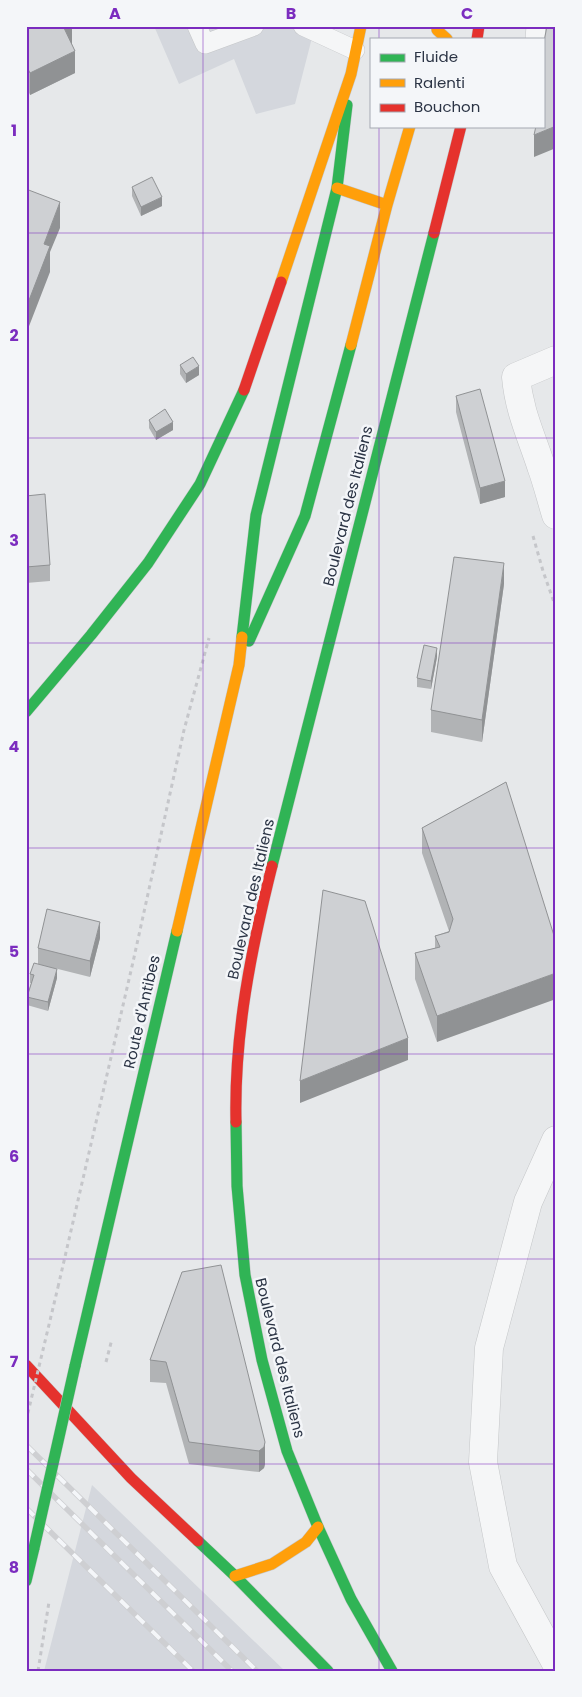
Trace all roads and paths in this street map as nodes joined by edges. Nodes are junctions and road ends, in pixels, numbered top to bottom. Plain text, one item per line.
1 (197, 26) edge
2 (254, 26) edge
3 (303, 26) edge
4 (361, 26) edge
5 (355, 50) junction
6 (351, 74) junction
7 (409, 128) edge
8 (460, 128) edge
9 (337, 188) junction
10 (387, 204) junction
11 (556, 360) edge
12 (556, 515) edge
13 (211, 630) dead end
14 (239, 665) junction
15 (26, 712) edge
16 (556, 1140) edge
17 (26, 1365) edge
18 (26, 1421) edge
19 (318, 1527) junction
20 (235, 1576) junction
21 (26, 1582) edge
22 (50, 1595) dead end
23 (556, 1663) edge
24 (38, 1671) edge
25 (328, 1671) edge
26 (392, 1671) edge

1 - 2 lane
3 - 5 lane
4 - 5 main road
5 - 6 main road
6 - 9 main road
6 - 15 main road
7 - 10 main road
8 - 19 main road, Boulevard des Italiens
9 - 10 main road
9 - 14 main road
10 - 14 main road
11 - 12 street
13 - 18 path, bridge
14 - 21 main road, Route d'Antibes, bridge
16 - 23 street
17 - 20 main road
19 - 20 main road
19 - 26 main road, Boulevard des Italiens
20 - 25 main road
22 - 24 path

